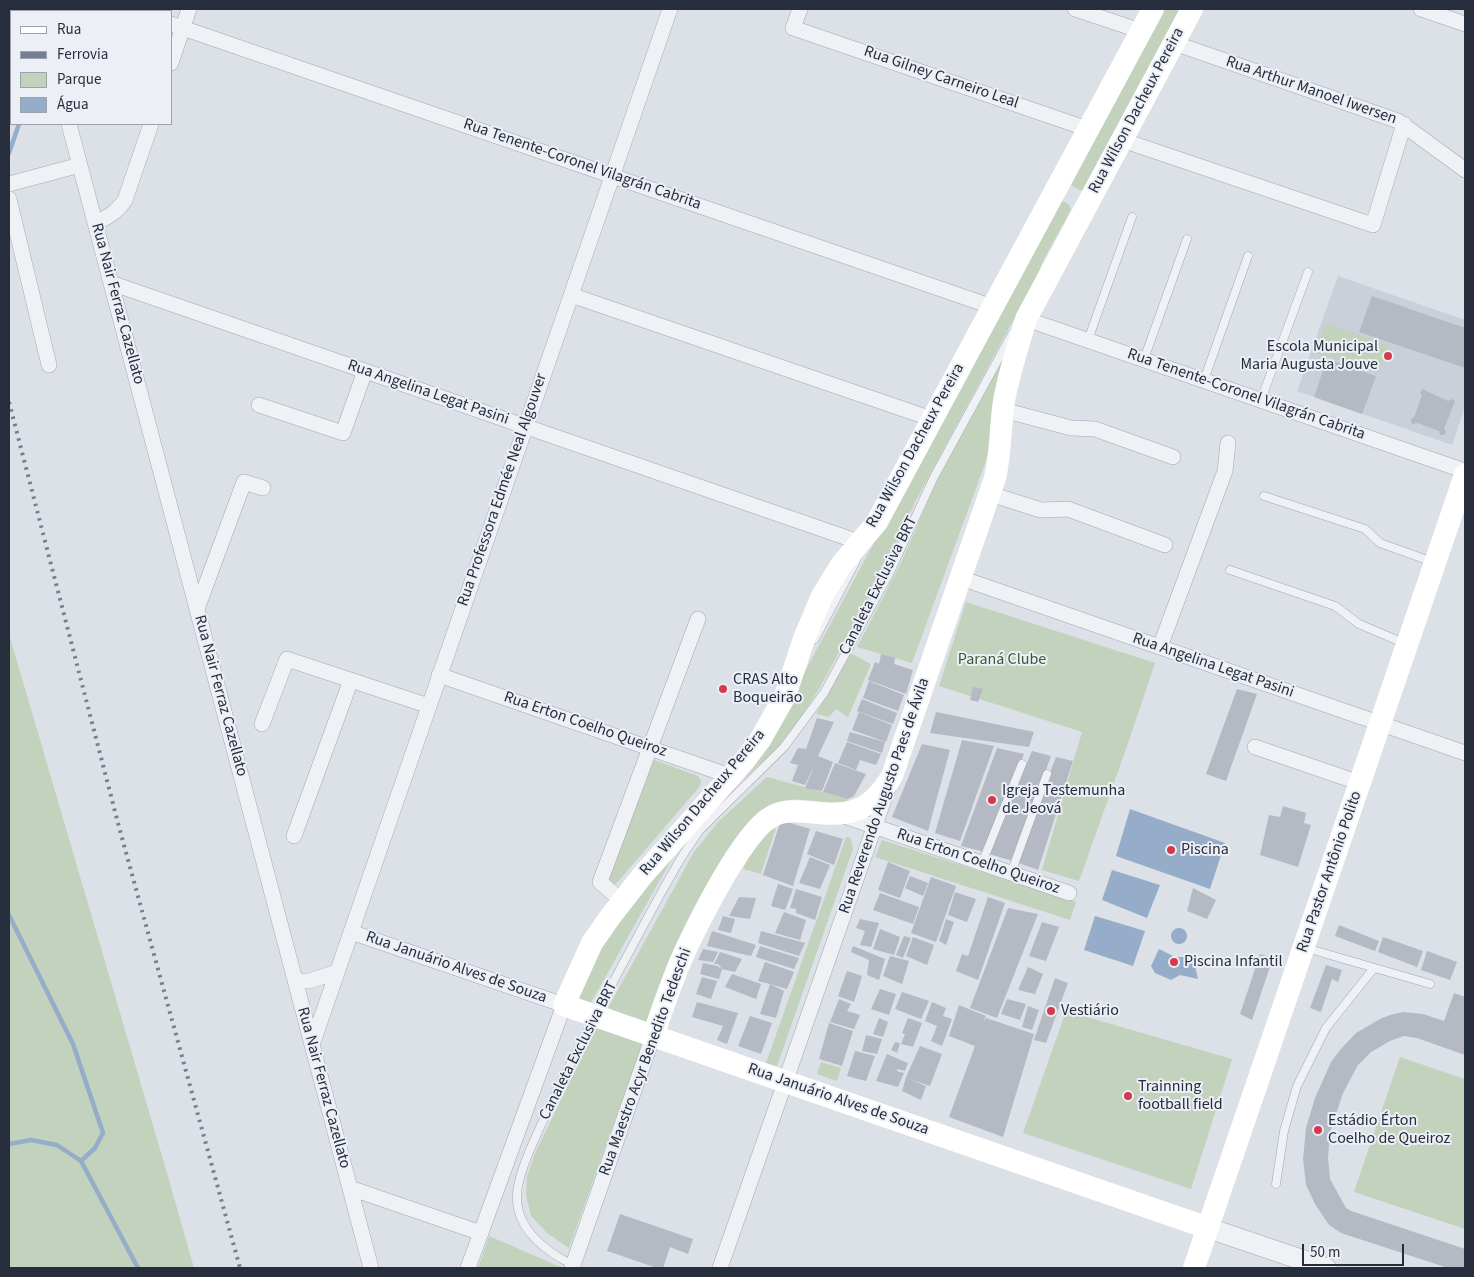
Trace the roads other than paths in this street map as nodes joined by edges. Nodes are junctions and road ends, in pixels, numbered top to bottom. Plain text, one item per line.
1 (189, 9) edge
2 (670, 9) edge
3 (800, 9) edge
4 (1075, 9) edge
5 (1153, 9) edge
6 (1192, 9) edge
7 (1421, 9) edge
8 (1465, 24) edge
9 (177, 26) edge
10 (1141, 32) junction
11 (1174, 43) junction
12 (172, 57) edge
13 (1404, 124) junction
14 (69, 125) edge
15 (151, 125) edge
16 (1088, 129) junction
17 (1122, 140) junction
18 (80, 165) junction
19 (1465, 170) edge
20 (612, 176) junction
21 (9, 184) edge
22 (1053, 194) junction
23 (9, 199) edge
24 (1082, 215) junction
25 (1132, 217) dead end
26 (96, 223) junction
27 (1187, 239) dead end
28 (1248, 256) dead end
29 (1308, 272) dead end
30 (111, 283) junction
31 (571, 295) junction
32 (992, 307) junction
33 (1026, 319) junction
34 (1088, 340) junction
35 (1144, 359) junction
36 (49, 365) dead end
37 (365, 371) junction
38 (1204, 380) junction
39 (1261, 400) junction
40 (259, 405) dead end
41 (1003, 410) junction
42 (932, 419) junction
43 (526, 426) junction
44 (1228, 443) dead end
45 (1172, 457) dead end
46 (1465, 470) edge
47 (1465, 475) edge
48 (263, 488) dead end
49 (990, 494) junction
50 (1264, 496) dead end
51 (877, 522) junction
52 (859, 542) junction
53 (1165, 545) dead end
54 (1435, 563) junction
55 (1230, 570) dead end
56 (961, 578) junction
57 (197, 609) junction
58 (698, 619) dead end
59 (1407, 644) junction
60 (1160, 647) junction
61 (440, 675) junction
62 (351, 680) junction
63 (785, 696) junction
64 (429, 706) junction
65 (262, 724) dead end
66 (1380, 724) junction
67 (1255, 747) dead end
68 (651, 748) junction
69 (1465, 754) edge
70 (1022, 764) dead end
71 (1047, 774) dead end
72 (730, 776) junction
73 (892, 776) junction
74 (1360, 783) junction
75 (842, 815) junction
76 (771, 816) joint
77 (874, 826) junction
78 (700, 830) junction
79 (294, 836) dead end
80 (982, 864) junction
81 (1011, 873) junction
82 (1069, 893) dead end
83 (622, 902) junction
84 (351, 932) junction
85 (1304, 947) junction
86 (1374, 968) junction
87 (337, 972) junction
88 (295, 981) junction
89 (1430, 984) dead end
90 (564, 1005) junction
91 (595, 1016) junction
92 (653, 1036) junction
93 (312, 1045) junction
94 (786, 1082) junction
95 (1276, 1184) dead end
96 (350, 1188) junction
97 (1208, 1228) junction
98 (481, 1233) junction
99 (576, 1267) edge
100 (371, 1268) edge
101 (468, 1268) edge
102 (720, 1268) edge
103 (1194, 1268) edge
104 (1326, 1268) edge

1 - 9 street
2 - 20 street, Rua Professora Edmée Neal Algouver
3 - 16 street, Rua Gilney Carneiro Leal
4 - 10 street
5 - 10 main road, Rua Wilson Dacheux Pereira
6 - 11 main road, Rua Wilson Dacheux Pereira
7 - 8 street
9 - 12 street
9 - 20 street, Rua Tenente-Coronel Vilagrán Cabrita
10 - 16 main road, Rua Wilson Dacheux Pereira
11 - 13 street, Rua Arthur Manoel Iwersen
11 - 17 main road, Rua Wilson Dacheux Pereira
13 - 17 street
13 - 19 street, Rua Arthur Manoel Iwersen
14 - 18 street, Rua Nair Ferraz Cazellato
15 - 26 street
16 - 22 main road, Rua Wilson Dacheux Pereira
17 - 24 main road, Rua Wilson Dacheux Pereira
18 - 21 street
18 - 26 street, Rua Nair Ferraz Cazellato
20 - 31 street, Rua Professora Edmée Neal Algouver
20 - 32 street, Rua Tenente-Coronel Vilagrán Cabrita
22 - 24 main road
22 - 32 main road, Rua Wilson Dacheux Pereira
23 - 36 street
24 - 33 main road, Rua Wilson Dacheux Pereira
25 - 34 lane
26 - 30 street, Rua Nair Ferraz Cazellato
27 - 35 lane
28 - 38 lane
29 - 39 lane
30 - 37 street, Rua Angelina Legat Pasini
30 - 57 street, Rua Nair Ferraz Cazellato
31 - 42 street
31 - 43 street, Rua Professora Edmée Neal Algouver
32 - 42 main road, Rua Wilson Dacheux Pereira
33 - 34 street, Rua Tenente-Coronel Vilagrán Cabrita
33 - 41 main road, Rua Reverendo Augusto Paes de Ávila
33 - 78 lane, Canaleta Exclusiva BRT
34 - 35 street, Rua Tenente-Coronel Vilagrán Cabrita
35 - 38 street, Rua Tenente-Coronel Vilagrán Cabrita
37 - 40 street
37 - 43 street, Rua Angelina Legat Pasini
38 - 39 street, Rua Tenente-Coronel Vilagrán Cabrita
39 - 46 street, Rua Tenente-Coronel Vilagrán Cabrita
41 - 45 street
41 - 49 main road, Rua Reverendo Augusto Paes de Ávila
42 - 51 main road, Rua Wilson Dacheux Pereira
43 - 52 street, Rua Angelina Legat Pasini
43 - 61 street, Rua Professora Edmée Neal Algouver
44 - 60 street
47 - 54 main road, Rua Pastor Antônio Polito
48 - 57 street
49 - 53 street
49 - 56 main road, Rua Reverendo Augusto Paes de Ávila
50 - 54 lane
51 - 52 main road, Rua Wilson Dacheux Pereira
51 - 63 lane, Canaleta Exclusiva BRT
52 - 63 main road, Rua Wilson Dacheux Pereira
54 - 59 main road, Rua Pastor Antônio Polito
55 - 59 lane
56 - 60 street, Rua Angelina Legat Pasini
56 - 73 main road, Rua Reverendo Augusto Paes de Ávila
57 - 88 street, Rua Nair Ferraz Cazellato
58 - 68 street
59 - 66 main road, Rua Pastor Antônio Polito
60 - 66 street, Rua Angelina Legat Pasini
61 - 64 street, Rua Professora Edmée Neal Algouver
61 - 68 street, Rua Erton Coelho Queiroz
62 - 64 street
62 - 65 street
62 - 79 street
63 - 72 main road, Rua Wilson Dacheux Pereira
64 - 84 street, Rua Professora Edmée Neal Algouver
66 - 69 street, Rua Angelina Legat Pasini
66 - 74 main road, Rua Pastor Antônio Polito
67 - 74 street
68 - 72 street, Rua Erton Coelho Queiroz
68 - 83 street
70 - 80 lane
71 - 81 lane
72 - 78 lane, Canaleta Exclusiva BRT
72 - 83 main road, Rua Wilson Dacheux Pereira
73 - 75 main road
73 - 77 street, Rua Reverendo Augusto Paes de Ávila
74 - 85 main road, Rua Pastor Antônio Polito
75 - 76 main road, Rua Erton Coelho Queiroz
75 - 77 street, Rua Erton Coelho Queiroz
76 - 92 main road, Rua Maestro Acyr Benedito Tedeschi
77 - 80 street, Rua Erton Coelho Queiroz
77 - 94 street, Rua Reverendo Augusto Paes de Ávila
78 - 91 lane, Canaleta Exclusiva BRT
80 - 81 street, Rua Erton Coelho Queiroz
81 - 82 street, Rua Erton Coelho Queiroz
83 - 90 main road, Rua Wilson Dacheux Pereira
84 - 87 street, Rua Professora Edmée Neal Algouver
84 - 90 street, Rua Januário Alves de Souza
85 - 86 lane
85 - 97 main road, Rua Pastor Antônio Polito
86 - 89 lane
86 - 95 lane
87 - 88 street
87 - 93 street, Rua Professora Edmée Neal Algouver
88 - 93 street, Rua Nair Ferraz Cazellato
90 - 91 main road, Rua Januário Alves de Souza
90 - 98 street, Rua Wilson Dacheux Pereira
91 - 92 main road, Rua Januário Alves de Souza
91 - 99 lane, Canaleta Exclusiva BRT
92 - 94 main road, Rua Januário Alves de Souza
92 - 99 street, Rua Maestro Acyr Benedito Tedeschi
93 - 96 street, Rua Nair Ferraz Cazellato
94 - 97 main road, Rua Januário Alves de Souza
94 - 102 street, Rua Reverendo Augusto Paes de Ávila
96 - 98 street
96 - 100 street, Rua Nair Ferraz Cazellato
97 - 103 main road, Rua Pastor Antônio Polito
97 - 104 street, Rua Januário Alves de Souza
98 - 101 street, Rua Wilson Dacheux Pereira

